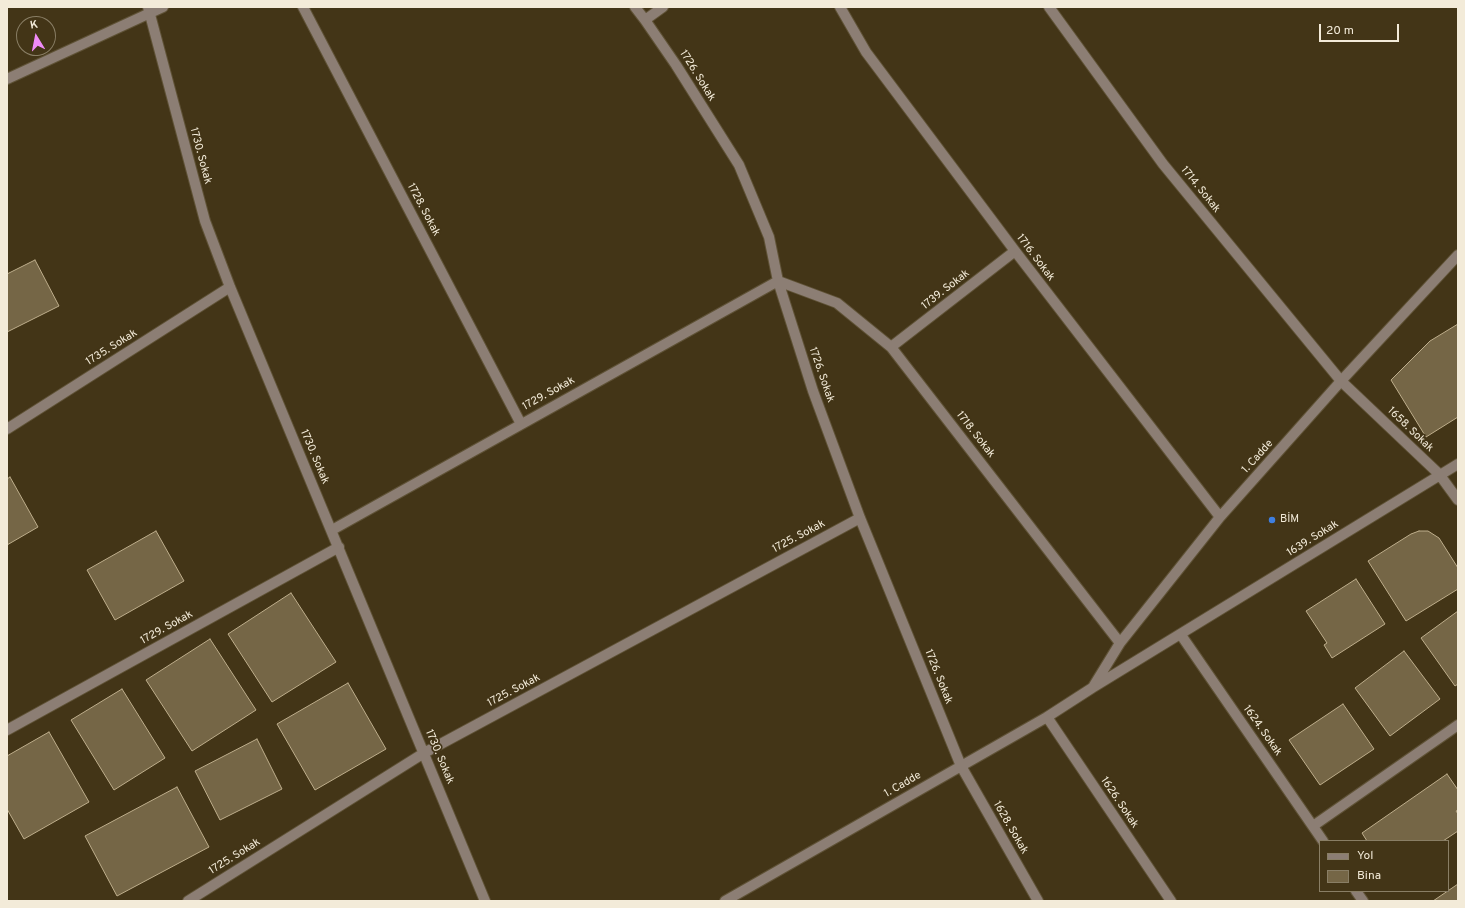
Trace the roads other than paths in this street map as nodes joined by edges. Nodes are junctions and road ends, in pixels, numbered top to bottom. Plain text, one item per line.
1 (163, 7) edge
2 (303, 7) edge
3 (635, 7) edge
4 (664, 7) edge
5 (840, 7) edge
6 (1050, 7) edge
7 (148, 10) edge
8 (645, 20) junction
9 (7, 79) edge
10 (1015, 251) junction
11 (1458, 255) edge
12 (778, 281) junction
13 (230, 287) junction
14 (891, 347) junction
15 (1341, 382) junction
16 (521, 424) junction
17 (7, 429) edge
18 (1458, 464) edge
19 (1439, 474) junction
20 (1458, 500) edge
21 (860, 518) junction
22 (1220, 518) junction
23 (332, 530) junction
24 (339, 547) junction
25 (1181, 635) junction
26 (1120, 643) junction
27 (1092, 688) junction
28 (1047, 717) junction
29 (1458, 724) edge
30 (7, 730) edge
31 (424, 753) junction
32 (961, 766) junction
33 (1313, 826) junction
34 (1322, 840) edge
35 (1357, 892) edge
36 (188, 901) edge
37 (485, 901) edge
38 (725, 901) edge
39 (1038, 901) edge
40 (1171, 901) edge
41 (1363, 901) edge

1 - 7 street
2 - 16 street, 1728. Sokak
3 - 8 street, 1726. Sokak
4 - 8 street
5 - 10 street, 1716. Sokak
6 - 15 street, 1714. Sokak
7 - 9 street
7 - 13 street, 1730. Sokak
8 - 12 street, 1726. Sokak
10 - 14 street, 1739. Sokak
10 - 22 street, 1716. Sokak
11 - 15 street, 1. Cadde
12 - 14 street, 1718. Sokak
12 - 16 street, 1729. Sokak
12 - 21 street, 1726. Sokak
13 - 17 street, 1735. Sokak
13 - 23 street, 1730. Sokak
14 - 26 street, 1718. Sokak
15 - 19 street, 1658. Sokak
15 - 22 street, 1. Cadde
16 - 23 street, 1729. Sokak
18 - 19 street, 1639. Sokak
19 - 20 street, 1658. Sokak
19 - 25 street, 1639. Sokak
21 - 31 street, 1725. Sokak
21 - 32 street, 1726. Sokak
22 - 26 street, 1. Cadde
23 - 24 street, 1730. Sokak
24 - 30 street, 1729. Sokak
24 - 31 street, 1730. Sokak
25 - 27 street, 1. Cadde
25 - 33 street, 1624. Sokak
26 - 27 street, 1. Cadde
27 - 28 street, 1. Cadde
28 - 32 street, 1. Cadde
28 - 40 street, 1626. Sokak
29 - 33 street
31 - 36 street, 1725. Sokak
31 - 37 street, 1730. Sokak
32 - 38 street, 1. Cadde
32 - 39 street, 1628. Sokak
33 - 34 street, 1624. Sokak
35 - 41 street

